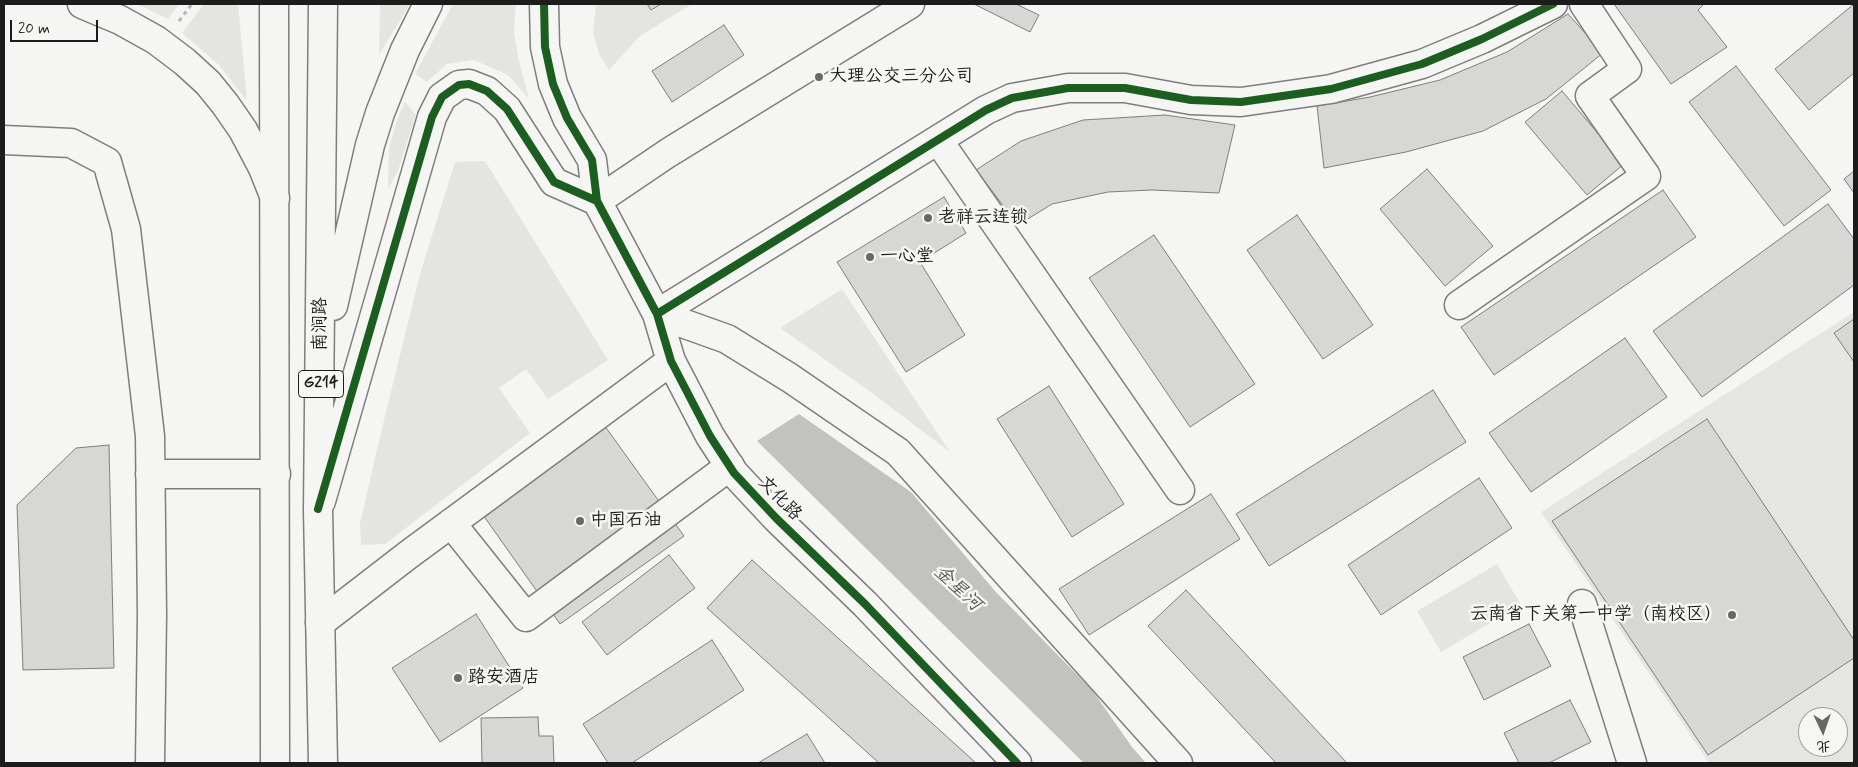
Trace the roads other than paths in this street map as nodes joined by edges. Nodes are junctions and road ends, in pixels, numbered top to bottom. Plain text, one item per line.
1 (82, 4) edge
2 (274, 4) edge
3 (323, 4) edge
4 (428, 4) edge
5 (544, 4) edge
6 (910, 4) edge
7 (1553, 4) edge
8 (1584, 4) edge
9 (4, 140) edge
10 (938, 140) junction
11 (276, 199) junction
12 (597, 202) junction
13 (1459, 304) dead end
14 (657, 314) junction
15 (321, 354) junction
16 (672, 361) junction
17 (730, 466) junction
18 (150, 474) junction
19 (276, 474) junction
20 (1180, 490) dead end
21 (318, 509) junction
22 (451, 523) junction
23 (1582, 604) dead end
24 (320, 623) junction
25 (150, 763) edge
26 (275, 763) edge
27 (323, 763) edge
28 (1017, 763) edge
29 (1178, 763) edge
30 (1632, 763) edge

1 - 11 main road
2 - 11 main road, G214
3 - 15 main road, 南涧路 / G214
4 - 15 main road
5 - 12 main road
6 - 12 main road
7 - 10 main road
8 - 13 main road
9 - 18 main road
10 - 14 main road
10 - 20 main road
11 - 19 main road, G214
12 - 14 main road, 文化路
12 - 21 main road
14 - 16 main road, 文化路
14 - 29 main road
15 - 21 main road, 南涧路 / G214
16 - 17 main road, 文化路
16 - 22 main road
17 - 22 main road
17 - 28 main road, 文化路
18 - 19 main road
18 - 25 main road
19 - 26 main road, G214
21 - 24 main road, 南涧路 / G214
22 - 24 main road
23 - 30 main road
24 - 27 main road, 南涧路 / G214

